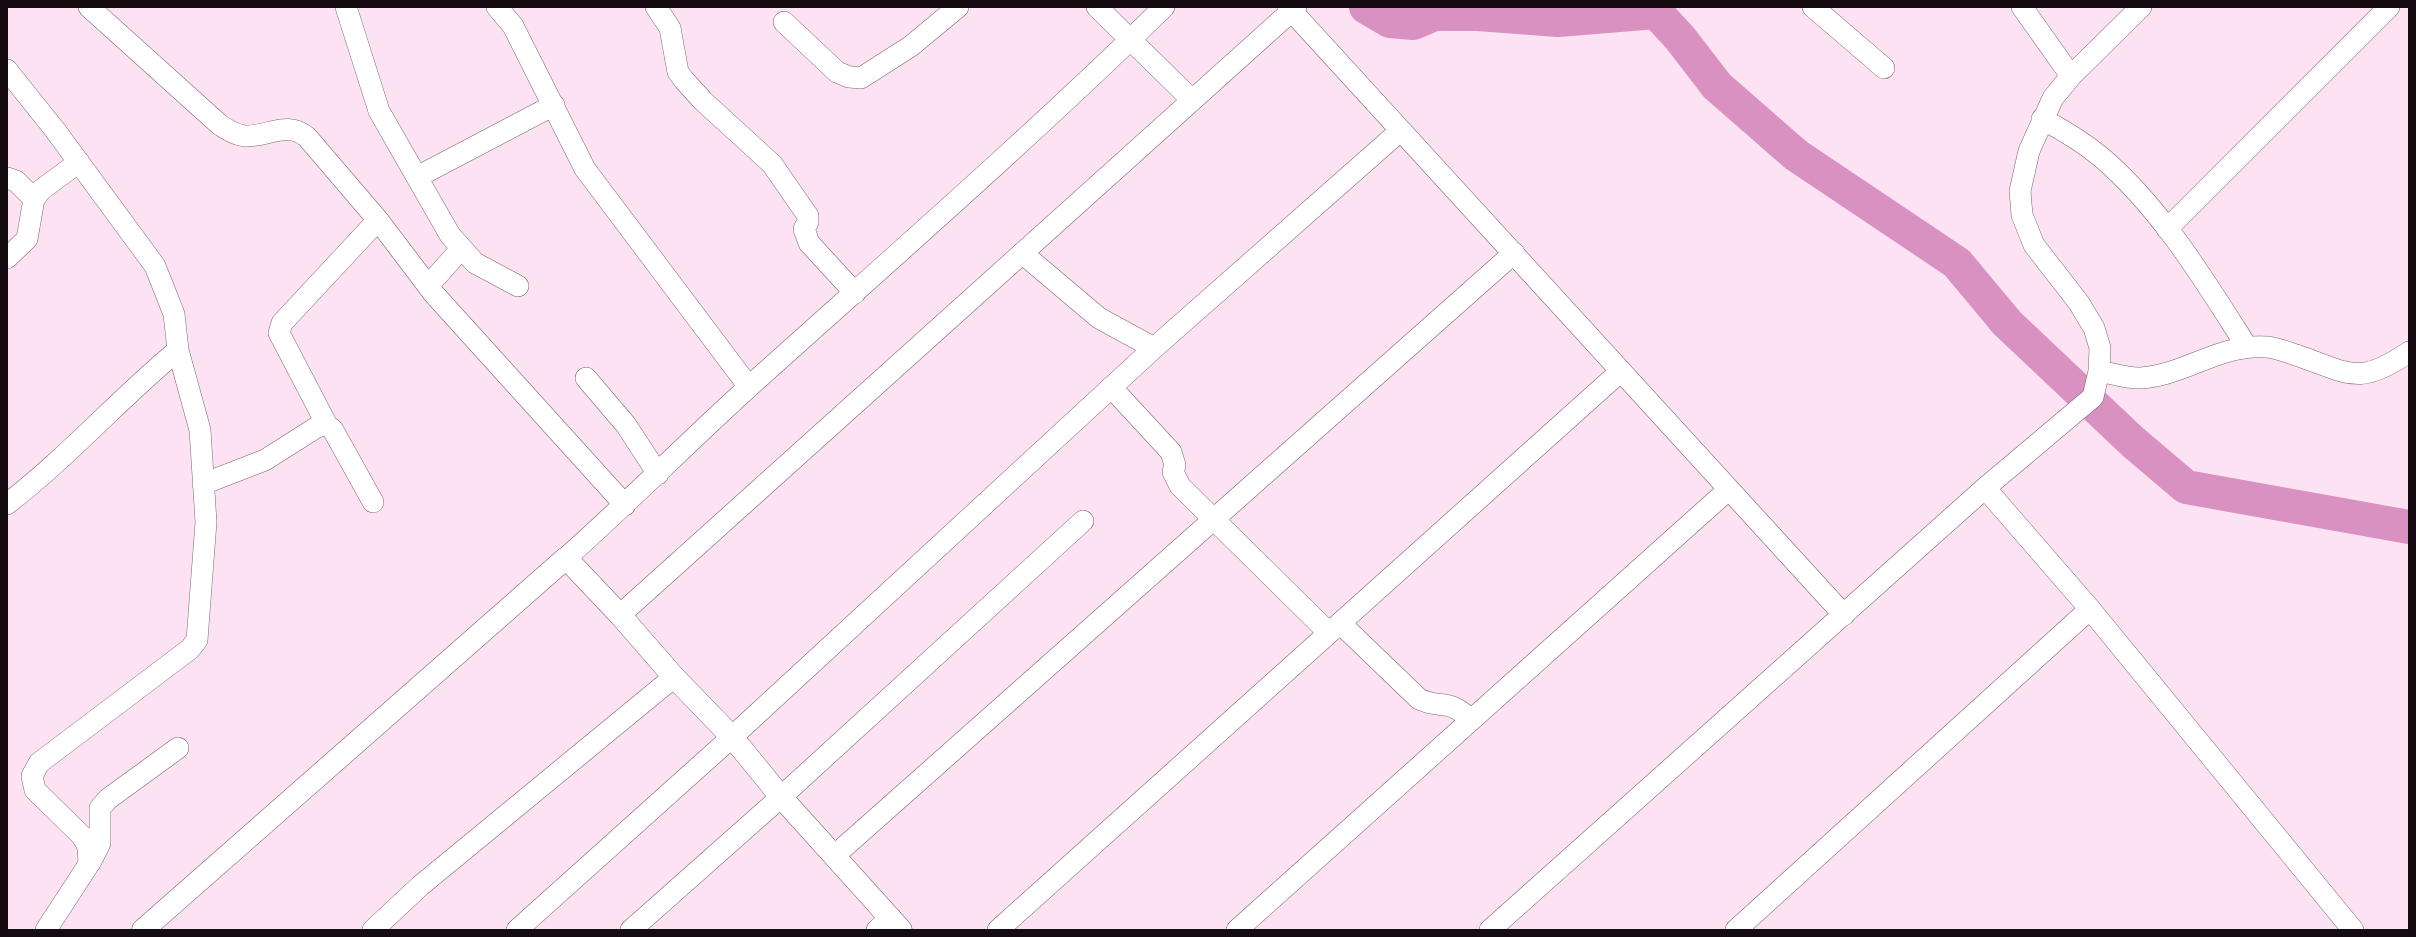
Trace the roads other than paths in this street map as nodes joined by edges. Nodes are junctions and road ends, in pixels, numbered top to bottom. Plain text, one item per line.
1 (346, 7) edge
2 (496, 7) edge
3 (656, 7) edge
4 (958, 7) edge
5 (1097, 7) edge
6 (1164, 7) edge
7 (1813, 7) edge
8 (2141, 7) edge
9 (2389, 7) edge
10 (1292, 8) edge
11 (2026, 8) edge
12 (95, 9) edge
13 (784, 22) dead end
14 (1130, 41) junction
15 (1884, 68) dead end
16 (7, 70) edge
17 (2071, 76) junction
18 (1192, 100) junction
19 (554, 105) junction
20 (2042, 119) junction
21 (1400, 131) junction
22 (79, 162) junction
23 (417, 176) junction
24 (7, 178) edge
25 (34, 199) junction
26 (378, 220) junction
27 (2167, 228) junction
28 (461, 249) junction
29 (1022, 252) junction
30 (1514, 253) junction
31 (7, 258) edge
32 (428, 286) junction
33 (518, 286) dead end
34 (855, 293) junction
35 (2247, 347) junction
36 (1154, 348) junction
37 (178, 350) junction
38 (2409, 352) edge
39 (1621, 371) junction
40 (2099, 371) junction
41 (586, 378) dead end
42 (750, 387) junction
43 (1111, 387) junction
44 (327, 425) junction
45 (658, 474) junction
46 (204, 484) junction
47 (1985, 488) junction
48 (1728, 490) junction
49 (373, 502) dead end
50 (7, 504) edge
51 (625, 505) junction
52 (1214, 519) junction
53 (1083, 521) dead end
54 (566, 558) junction
55 (2090, 609) junction
56 (620, 615) junction
57 (1844, 615) junction
58 (1335, 628) junction
59 (674, 677) junction
60 (1471, 720) junction
61 (732, 737) junction
62 (178, 748) dead end
63 (781, 797) junction
64 (834, 856) junction
65 (90, 864) junction
66 (890, 926) edge
67 (1492, 929) edge
68 (46, 930) edge
69 (143, 930) edge
70 (373, 930) edge
71 (517, 930) edge
72 (631, 930) edge
73 (998, 930) edge
74 (1237, 930) edge
75 (1736, 930) edge
76 (2353, 930) edge

1 - 23 street
2 - 19 street
3 - 34 street
4 - 13 street
5 - 14 street
6 - 14 street
7 - 15 street
8 - 17 street
9 - 27 street
10 - 18 street
10 - 21 street
11 - 17 street
12 - 26 street
14 - 18 street
14 - 34 street
16 - 22 street
17 - 20 street
18 - 29 street
19 - 23 street
19 - 42 street
20 - 27 street
20 - 40 street
21 - 30 street
21 - 36 street
22 - 25 street
22 - 37 street
23 - 28 street
24 - 25 street
25 - 31 street
26 - 32 street
26 - 44 street
27 - 35 street
28 - 32 street
28 - 33 street
29 - 36 street
29 - 56 street
30 - 39 street
30 - 52 street
32 - 51 street
34 - 42 street
35 - 38 street
35 - 40 street
36 - 43 street
37 - 46 street
37 - 50 street
39 - 48 street
39 - 58 street
40 - 47 street
41 - 45 street
42 - 45 street
43 - 52 street
43 - 61 street
44 - 46 street
44 - 49 street
45 - 51 street
46 - 65 street
47 - 55 street
47 - 57 street
48 - 57 street
48 - 60 street
51 - 54 street
52 - 58 street
52 - 64 street
53 - 63 street
54 - 56 street
54 - 69 street
55 - 75 street
55 - 76 street
56 - 59 street
57 - 67 street
58 - 60 street
58 - 73 street
59 - 61 street
59 - 70 street
60 - 74 street
61 - 63 street
61 - 71 street
62 - 65 street
63 - 64 street
63 - 72 street
64 - 66 street
65 - 68 street

